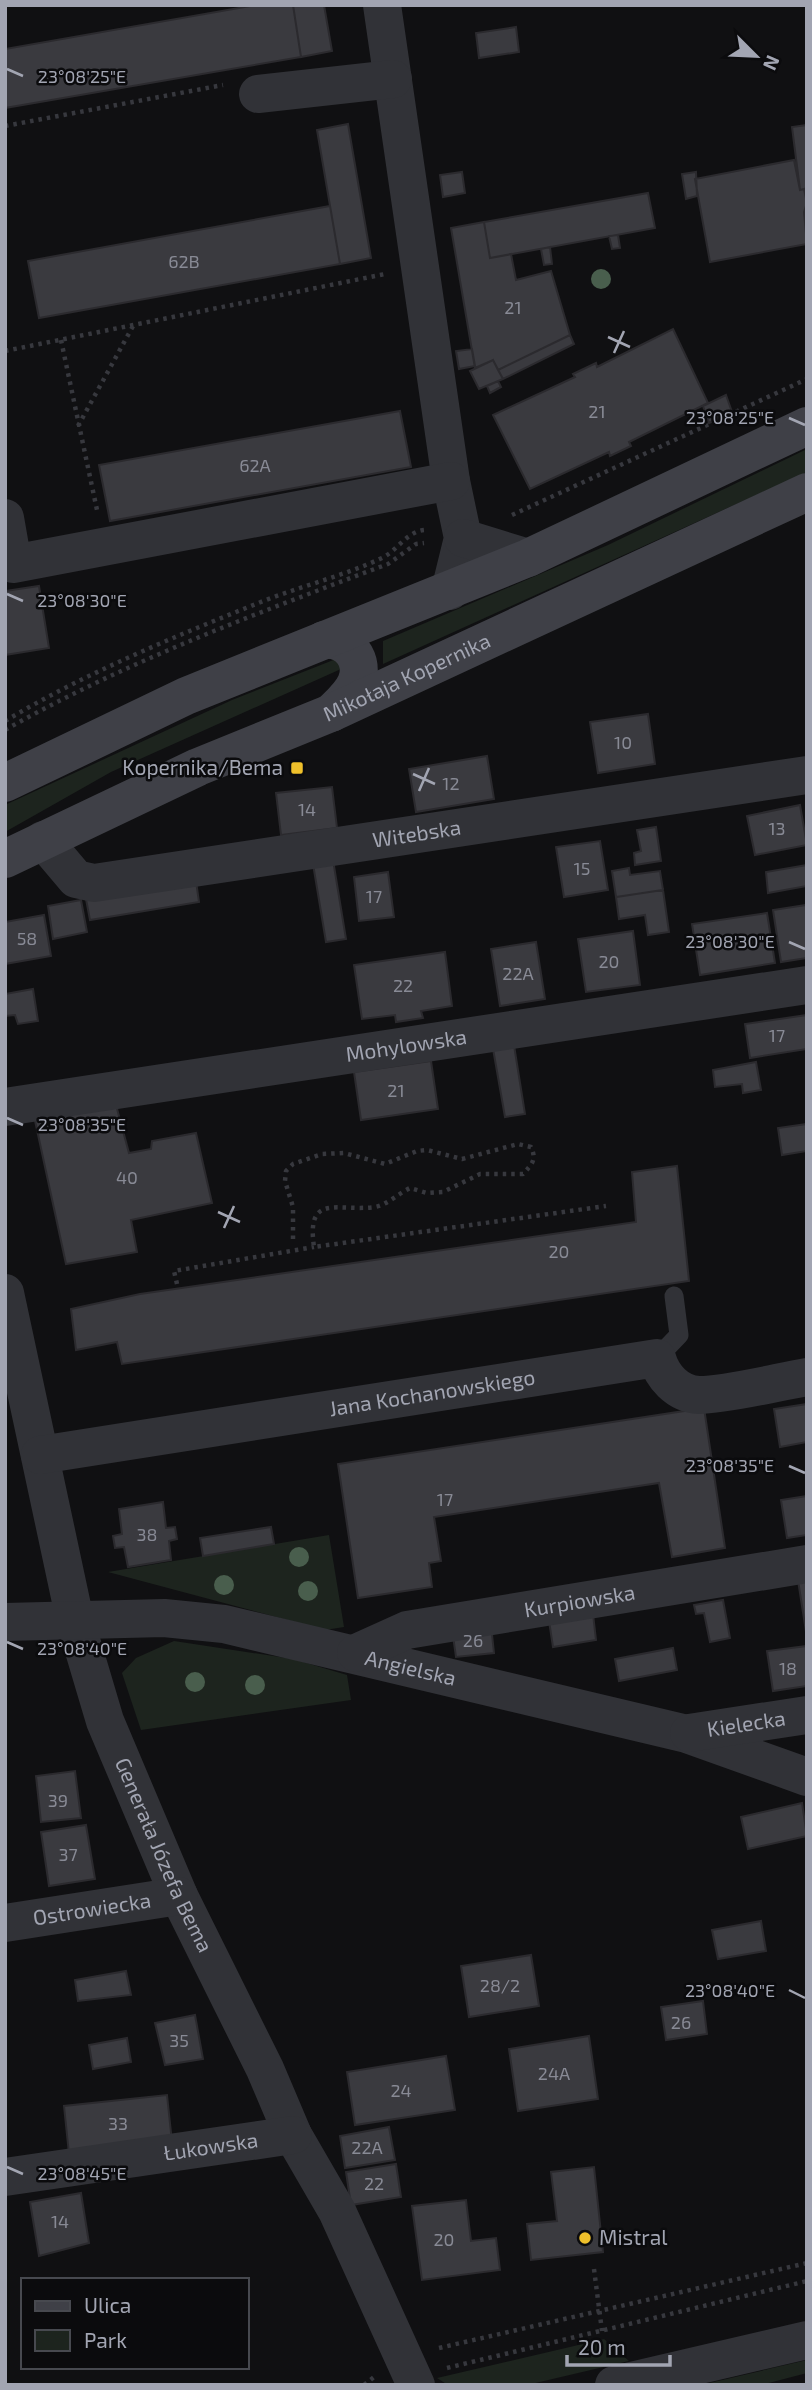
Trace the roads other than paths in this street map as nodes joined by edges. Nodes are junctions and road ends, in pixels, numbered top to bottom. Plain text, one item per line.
1 (382, 5) edge
2 (393, 79) junction
3 (241, 90) road end
4 (807, 426) edge
5 (451, 481) junction
6 (807, 492) edge
7 (5, 518) edge
8 (462, 532) junction
9 (528, 558) junction
10 (450, 591) junction
11 (324, 640) junction
12 (331, 713) junction
13 (807, 775) edge
14 (5, 783) edge
15 (43, 840) junction
16 (5, 859) edge
17 (807, 985) edge
18 (5, 1107) edge
19 (5, 1293) edge
20 (674, 1296) dead end
21 (657, 1358) junction
22 (807, 1377) edge
23 (40, 1455) junction
24 (807, 1564) edge
25 (75, 1620) junction
26 (5, 1622) edge
27 (356, 1653) junction
28 (807, 1715) edge
29 (687, 1734) junction
30 (807, 1777) edge
31 (179, 1896) junction
32 (5, 1923) edge
33 (293, 2135) junction
34 (5, 2177) edge
35 (807, 2340) edge
36 (410, 2374) edge
37 (614, 2385) edge

1 - 2 street
2 - 3 street
2 - 5 street
4 - 9 main road
5 - 7 street
5 - 8 street
6 - 12 main road, Mikołaja Kopernika
8 - 9 street
8 - 10 street
9 - 10 main road
10 - 11 main road
11 - 12 main road
11 - 14 main road
12 - 15 main road, Mikołaja Kopernika
13 - 15 street, Witebska
15 - 16 main road, Mikołaja Kopernika
17 - 18 street, Mohylowska
19 - 23 street, Generała Józefa Bema
20 - 21 lane
21 - 22 street
21 - 23 street, Jana Kochanowskiego
23 - 25 street, Generała Józefa Bema
24 - 27 street, Kurpiowska
25 - 26 street, Angielska
25 - 27 street, Angielska
25 - 31 street, Generała Józefa Bema
27 - 29 street, Angielska
28 - 29 street, Kielecka
29 - 30 street, Angielska
31 - 32 street, Ostrowiecka
31 - 33 street, Generała Józefa Bema
33 - 34 street, Łukowska
33 - 36 street, Generała Józefa Bema
35 - 37 street

